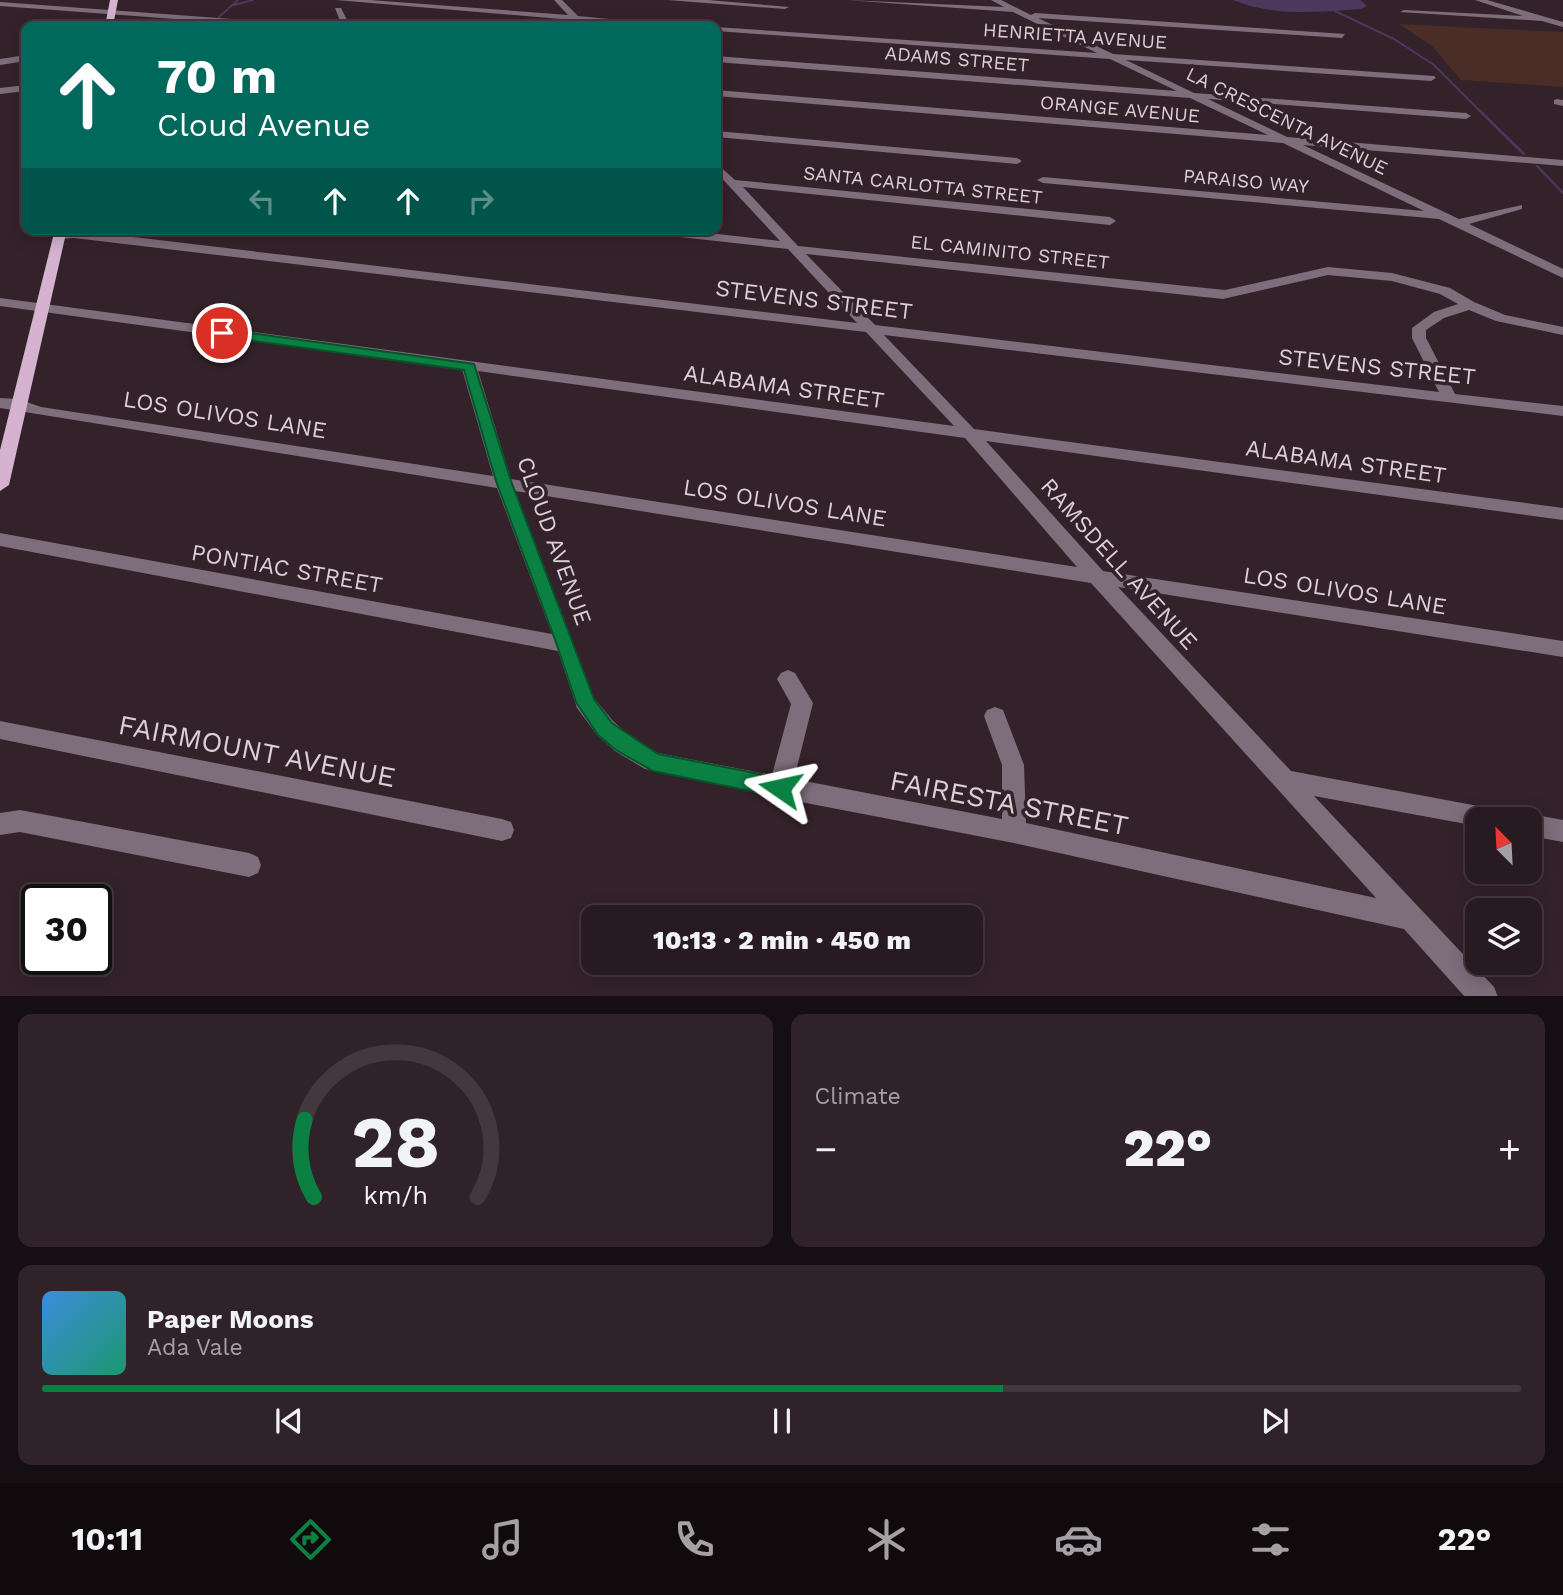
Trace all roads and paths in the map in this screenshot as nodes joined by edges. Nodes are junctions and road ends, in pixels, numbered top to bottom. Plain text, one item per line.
1 (114, 0) edge
2 (340, 0) edge
3 (558, 0) edge
4 (671, 0) edge
5 (850, 0) edge
6 (995, 0) edge
7 (1479, 0) edge
8 (1519, 2) dead end
9 (0, 4) edge
10 (1498, 5) junction
11 (785, 7) dead end
12 (338, 10) dead end
13 (112, 12) junction
14 (1404, 12) dead end
15 (1022, 13) junction
16 (1542, 19) junction
17 (110, 21) edge
18 (232, 21) edge
19 (344, 21) edge
20 (559, 21) edge
21 (578, 21) edge
22 (1563, 25) edge
23 (721, 29) edge
24 (1342, 36) dead end
25 (1111, 55) junction
26 (21, 59) edge
27 (721, 59) edge
28 (0, 62) edge
29 (1431, 78) dead end
30 (21, 89) edge
31 (0, 91) edge
32 (721, 93) edge
33 (1196, 96) junction
34 (1466, 116) dead end
35 (721, 134) edge
36 (1289, 141) junction
37 (1017, 162) dead end
38 (1563, 163) edge
39 (723, 177) edge
40 (1043, 180) dead end
41 (1518, 207) dead end
42 (1452, 220) junction
43 (1110, 221) dead end
44 (60, 235) edge
45 (82, 235) edge
46 (690, 235) edge
47 (793, 247) junction
48 (1563, 274) edge
49 (0, 302) edge
50 (1469, 305) junction
51 (42, 308) junction
52 (872, 330) junction
53 (1563, 331) edge
54 (469, 367) junction
55 (1450, 398) junction
56 (9, 404) edge
57 (1563, 411) edge
58 (972, 436) junction
59 (503, 481) junction
60 (0, 485) edge
61 (1563, 514) edge
62 (0, 539) edge
63 (1099, 579) junction
64 (566, 645) junction
65 (1563, 649) edge
66 (788, 679) dead end
67 (995, 716) dead end
68 (604, 727) joint
69 (0, 730) edge
70 (1283, 780) junction
71 (780, 788) junction
72 (1465, 813) edge
73 (0, 824) edge
74 (1542, 827) edge
75 (502, 830) dead end
76 (1563, 831) edge
77 (1014, 832) junction
78 (249, 865) dead end
79 (1412, 918) junction
80 (1484, 996) edge

1 - 13 main road
2 - 20 street
3 - 21 street
4 - 11 street
5 - 15 street
6 - 15 street, LA CRESCENTA AVENUE
7 - 10 street
8 - 10 street
9 - 13 street
10 - 16 street
12 - 19 street
13 - 17 main road
13 - 18 street
14 - 16 street
15 - 24 street
15 - 25 street, LA CRESCENTA AVENUE
16 - 22 street
23 - 25 street, HENRIETTA AVENUE
25 - 29 street, HENRIETTA AVENUE
25 - 33 street, LA CRESCENTA AVENUE
26 - 28 street
27 - 33 street, ADAMS STREET
30 - 31 street
32 - 36 street, ORANGE AVENUE
33 - 34 street, ADAMS STREET
33 - 36 street, LA CRESCENTA AVENUE
35 - 37 street
36 - 38 street, ORANGE AVENUE
36 - 42 street, LA CRESCENTA AVENUE
39 - 43 street, SANTA CARLOTTA STREET
39 - 47 street, RAMSDELL AVENUE
40 - 42 street, PARAISO WAY
41 - 42 street, PARAISO WAY
42 - 48 street, LA CRESCENTA AVENUE
44 - 51 main road
45 - 52 street, STEVENS STREET
46 - 47 street, EL CAMINITO STREET
47 - 50 street, EL CAMINITO STREET
47 - 52 street, RAMSDELL AVENUE
49 - 51 street, ALABAMA STREET
50 - 53 street, EL CAMINITO STREET
50 - 55 street
51 - 54 street, ALABAMA STREET
51 - 56 main road
52 - 55 street, STEVENS STREET
52 - 58 street, RAMSDELL AVENUE
54 - 58 street, ALABAMA STREET
54 - 59 street, CLOUD AVENUE
55 - 57 street, STEVENS STREET
56 - 59 street, LOS OLIVOS LANE
56 - 60 main road
58 - 61 street, ALABAMA STREET
58 - 63 street, RAMSDELL AVENUE
59 - 63 street, LOS OLIVOS LANE
59 - 64 street, CLOUD AVENUE
62 - 64 street, PONTIAC STREET
63 - 65 street, LOS OLIVOS LANE
63 - 70 street, RAMSDELL AVENUE
64 - 68 street, CLOUD AVENUE
66 - 71 street
67 - 77 street
68 - 71 street, FAIRESTA STREET
69 - 75 street, FAIRMOUNT AVENUE
70 - 72 street
70 - 79 street, RAMSDELL AVENUE
71 - 77 street, FAIRESTA STREET
73 - 78 street
74 - 76 street
77 - 79 street, FAIRESTA STREET
79 - 80 street, RAMSDELL AVENUE

